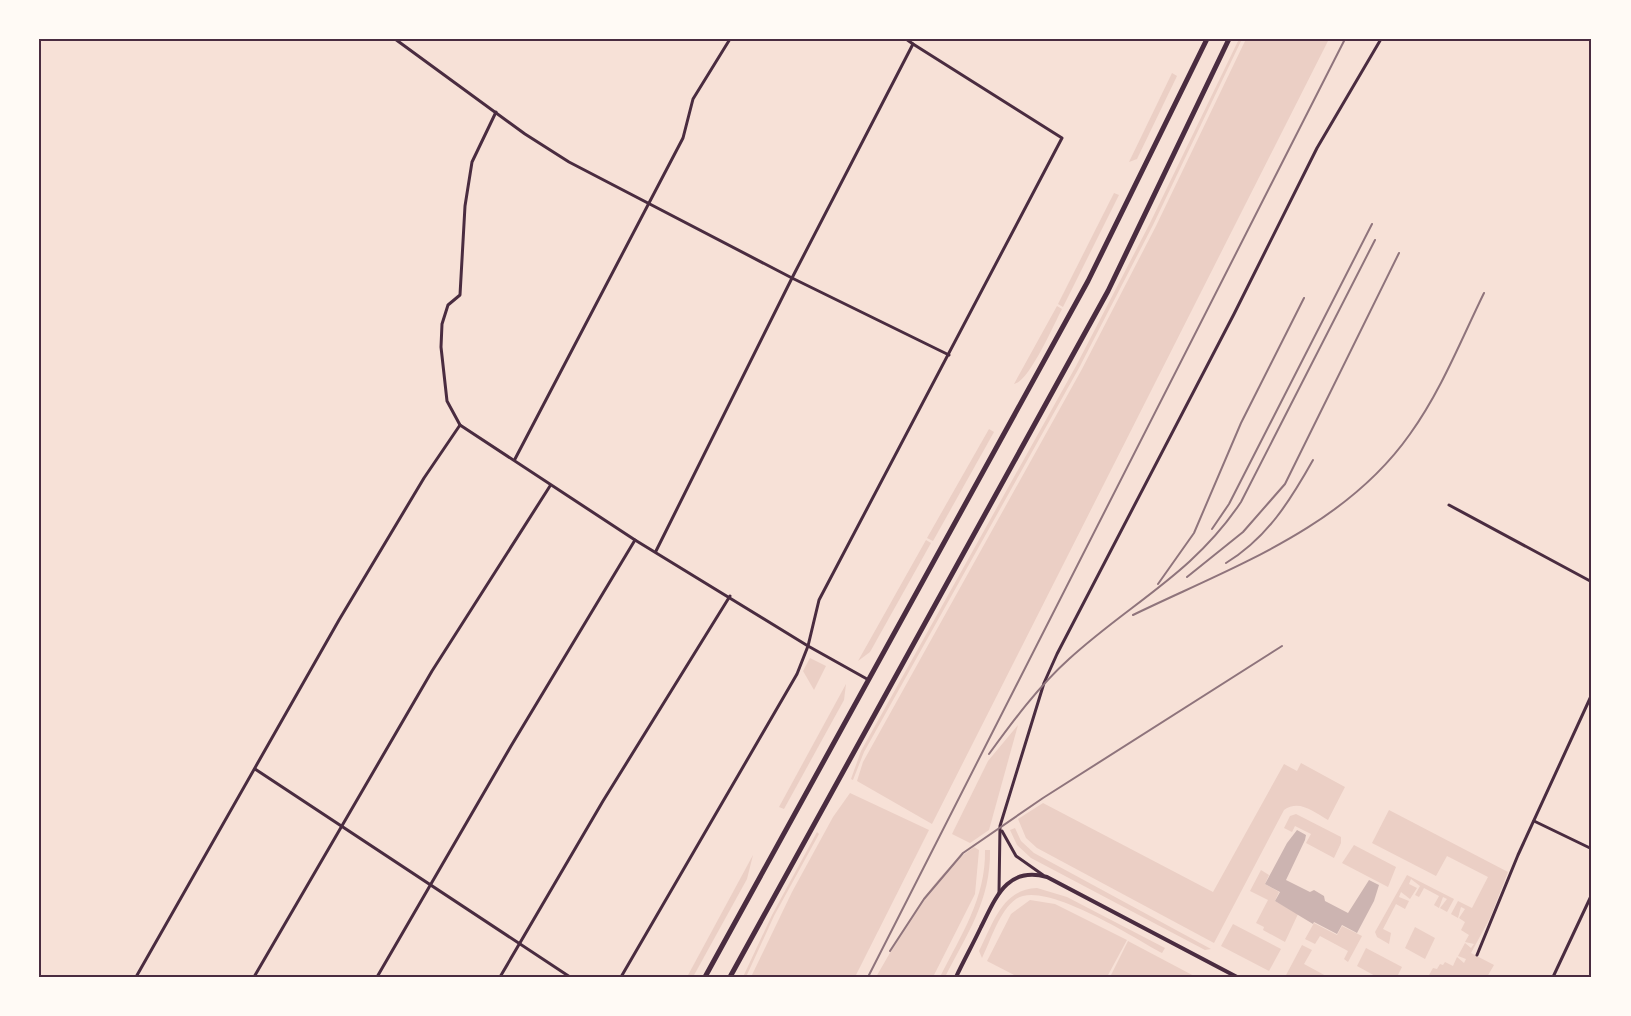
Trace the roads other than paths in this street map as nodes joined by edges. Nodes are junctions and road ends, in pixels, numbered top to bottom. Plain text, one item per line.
1 (395, 39) edge
2 (730, 39) edge
3 (906, 39) edge
4 (1207, 39) edge
5 (1229, 39) edge
6 (1381, 39) edge
7 (914, 44) junction
8 (496, 112) junction
9 (649, 204) junction
10 (792, 278) junction
11 (949, 355) junction
12 (460, 425) junction
13 (514, 459) junction
14 (550, 486) junction
15 (1449, 505) dead end
16 (635, 540) junction
17 (656, 551) junction
18 (1592, 582) edge
19 (730, 596) junction
20 (808, 646) junction
21 (867, 679) junction
22 (1592, 694) edge
23 (255, 769) junction
24 (1534, 821) junction
25 (343, 825) junction
26 (1000, 826) junction
27 (1592, 849) edge
28 (1047, 878) junction
29 (430, 886) junction
30 (999, 893) junction
31 (1592, 894) edge
32 (521, 944) junction
33 (1477, 955) dead end
34 (136, 977) edge
35 (254, 977) edge
36 (377, 977) edge
37 (500, 977) edge
38 (570, 977) edge
39 (621, 977) edge
40 (705, 977) edge
41 (730, 977) edge
42 (956, 977) edge
43 (1237, 977) edge
44 (1553, 977) edge

1 - 8 street
2 - 9 street
3 - 7 street
4 - 21 highway
5 - 41 highway
6 - 26 street
7 - 10 street
7 - 11 street
8 - 9 street
8 - 12 street
9 - 10 street
9 - 13 street
10 - 11 street
10 - 17 street
11 - 20 street
12 - 13 street
12 - 23 street
13 - 14 street
14 - 16 street
14 - 25 street
15 - 18 street
16 - 17 street
16 - 29 street
17 - 19 street
19 - 20 street
19 - 32 street
20 - 21 street
20 - 39 street
21 - 40 highway
22 - 24 street
23 - 25 street
23 - 34 street
24 - 27 street
24 - 33 street
25 - 29 street
25 - 35 street
26 - 28 street
26 - 30 street
28 - 30 street
28 - 43 street
29 - 32 street
29 - 36 street
30 - 42 street
31 - 44 street
32 - 37 street
32 - 38 street

